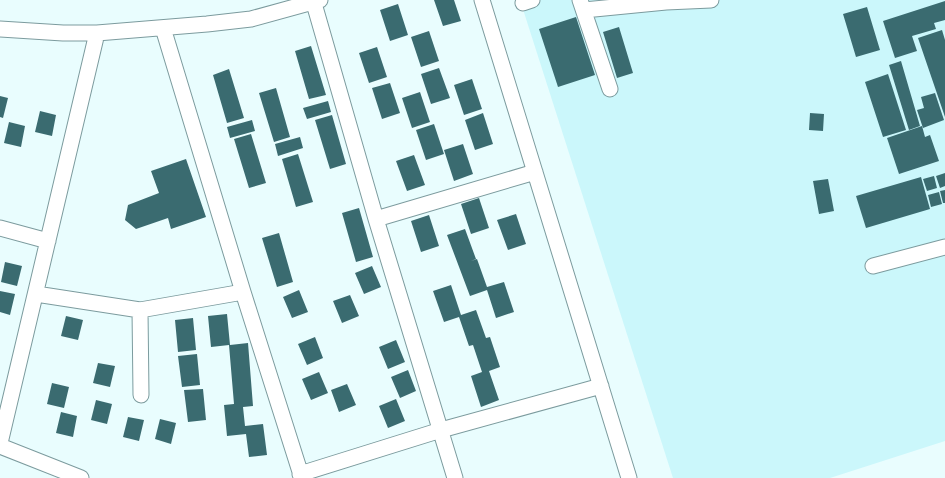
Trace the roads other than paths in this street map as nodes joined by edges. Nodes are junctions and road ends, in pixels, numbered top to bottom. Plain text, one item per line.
1 (482, 0) edge
2 (711, 0) edge
3 (316, 1) edge
4 (582, 5) edge
5 (163, 28) junction
6 (0, 29) edge
7 (97, 33) junction
8 (610, 89) dead end
9 (535, 172) junction
10 (376, 219) junction
11 (0, 228) edge
12 (48, 241) junction
13 (945, 247) edge
14 (873, 266) dead end
15 (243, 292) junction
16 (36, 294) junction
17 (140, 310) junction
18 (601, 386) junction
19 (141, 395) dead end
20 (440, 430) junction
21 (0, 443) edge
22 (0, 446) edge
23 (301, 476) edge
24 (81, 478) edge
25 (455, 478) edge
26 (629, 478) edge

1 - 9 street
2 - 4 street
3 - 5 street
3 - 10 street
4 - 8 street
5 - 7 street
5 - 15 street
6 - 7 street
7 - 12 street
9 - 10 street
9 - 18 street
10 - 20 street
11 - 12 street
12 - 16 street
13 - 14 street
15 - 17 street
15 - 23 street
16 - 17 street
16 - 21 street
17 - 19 street
18 - 20 street
18 - 26 street
20 - 23 street
20 - 25 street
22 - 24 street

